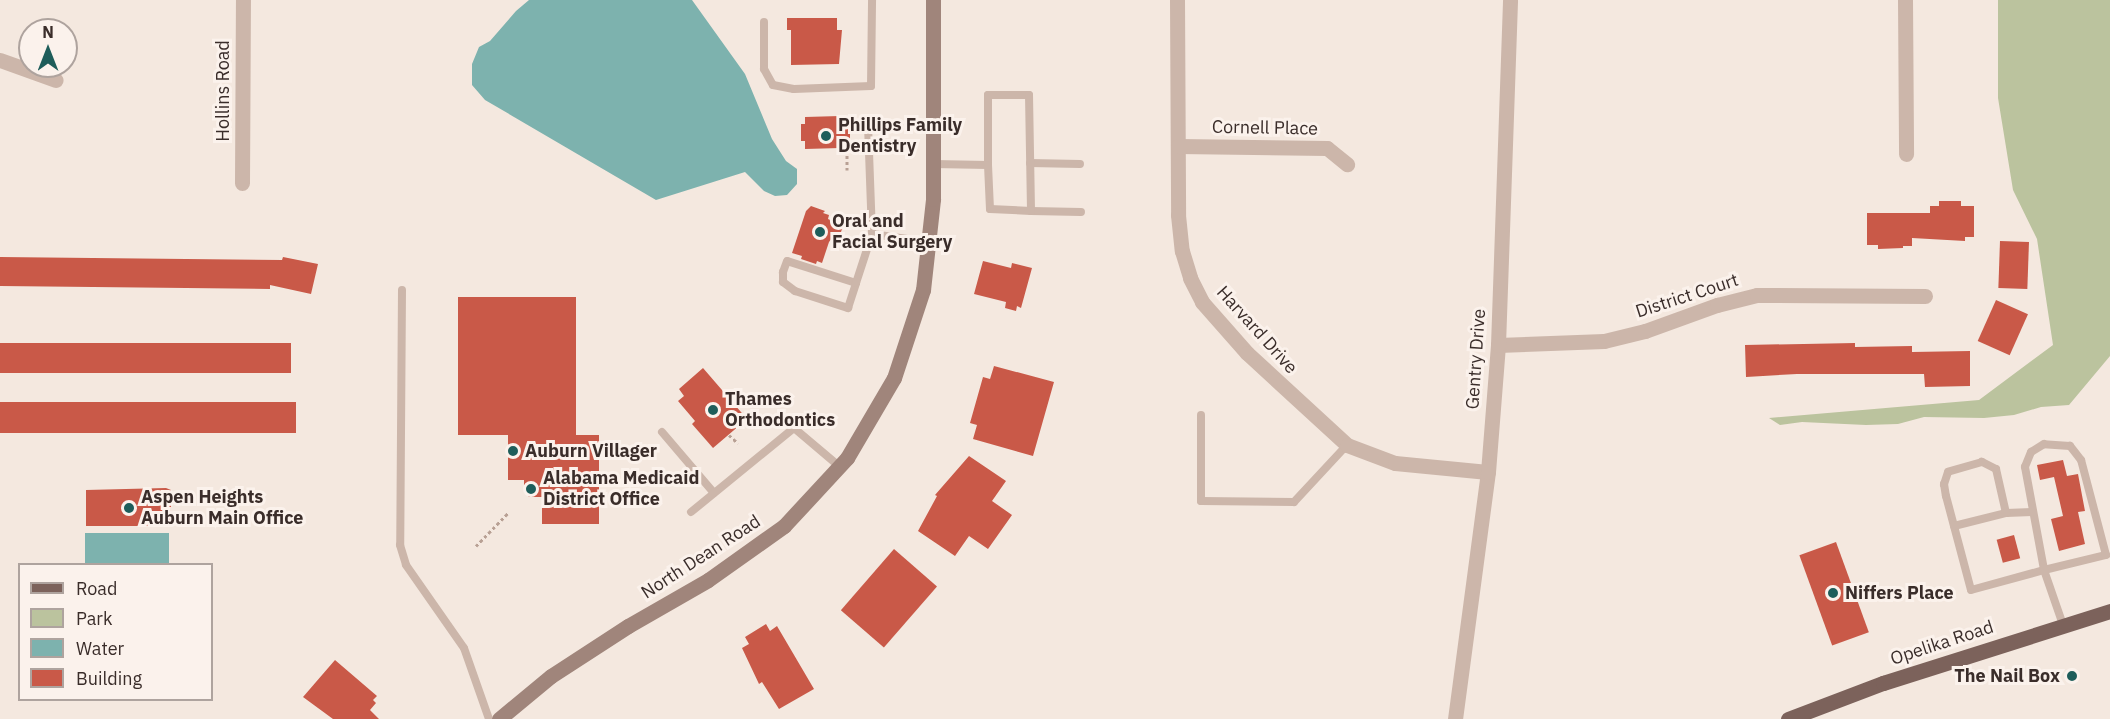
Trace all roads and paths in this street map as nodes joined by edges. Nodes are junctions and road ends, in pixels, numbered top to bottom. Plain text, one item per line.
1 (243, 0) edge
2 (872, 0) edge
3 (933, 0) edge
4 (1177, 0) edge
5 (1510, 0) edge
6 (1905, 0) edge
7 (764, 22) dead end
8 (0, 60) edge
9 (56, 80) dead end
10 (868, 123) dead end
11 (858, 132) dead end
12 (1178, 146) junction
13 (1906, 154) dead end
14 (1030, 163) junction
15 (933, 164) junction
16 (1080, 164) dead end
17 (1347, 164) dead end
18 (988, 165) junction
19 (848, 170) dead end
20 (242, 183) dead end
21 (1031, 211) junction
22 (1081, 212) dead end
23 (872, 234) junction
24 (928, 242) junction
25 (856, 283) junction
26 (402, 290) dead end
27 (1925, 296) dead end
28 (1498, 345) junction
29 (1201, 415) dead end
30 (662, 432) dead end
31 (729, 435) dead end
32 (738, 443) dead end
33 (1347, 445) junction
34 (839, 466) junction
35 (1488, 472) junction
36 (714, 493) junction
37 (509, 512) dead end
38 (691, 512) dead end
39 (2032, 512) junction
40 (2006, 513) junction
41 (1954, 526) junction
42 (476, 546) dead end
43 (2108, 558) edge
44 (2044, 570) junction
45 (2110, 611) edge
46 (2063, 625) junction
47 (489, 719) edge
48 (499, 719) edge
49 (1455, 719) edge
50 (1788, 719) edge

1 - 20 street, Hollins Road
2 - 7 lane
3 - 15 street, North Dean Road
4 - 12 street, Harvard Drive
5 - 28 street, Gentry Drive
6 - 13 street
8 - 9 street
10 - 23 lane
11 - 19 path
12 - 17 street, Cornell Place
12 - 33 street, Harvard Drive
14 - 16 lane
14 - 18 lane
14 - 21 lane
15 - 18 lane
15 - 24 street, North Dean Road
18 - 21 lane
21 - 22 lane
23 - 24 lane
23 - 25 lane
24 - 34 street, North Dean Road
25 - 25 lane
26 - 47 lane
27 - 28 street, District Court
28 - 35 street, Gentry Drive
29 - 33 lane
30 - 36 lane
31 - 32 path
33 - 35 street, Harvard Drive
34 - 36 lane
34 - 48 street, North Dean Road
35 - 49 street, Gentry Drive
36 - 38 lane
37 - 42 path
39 - 40 lane
39 - 43 lane
39 - 44 lane
40 - 41 lane
40 - 41 lane
41 - 44 lane
43 - 44 lane
44 - 46 lane
45 - 46 main road, Opelika Road
46 - 50 main road, Opelika Road

